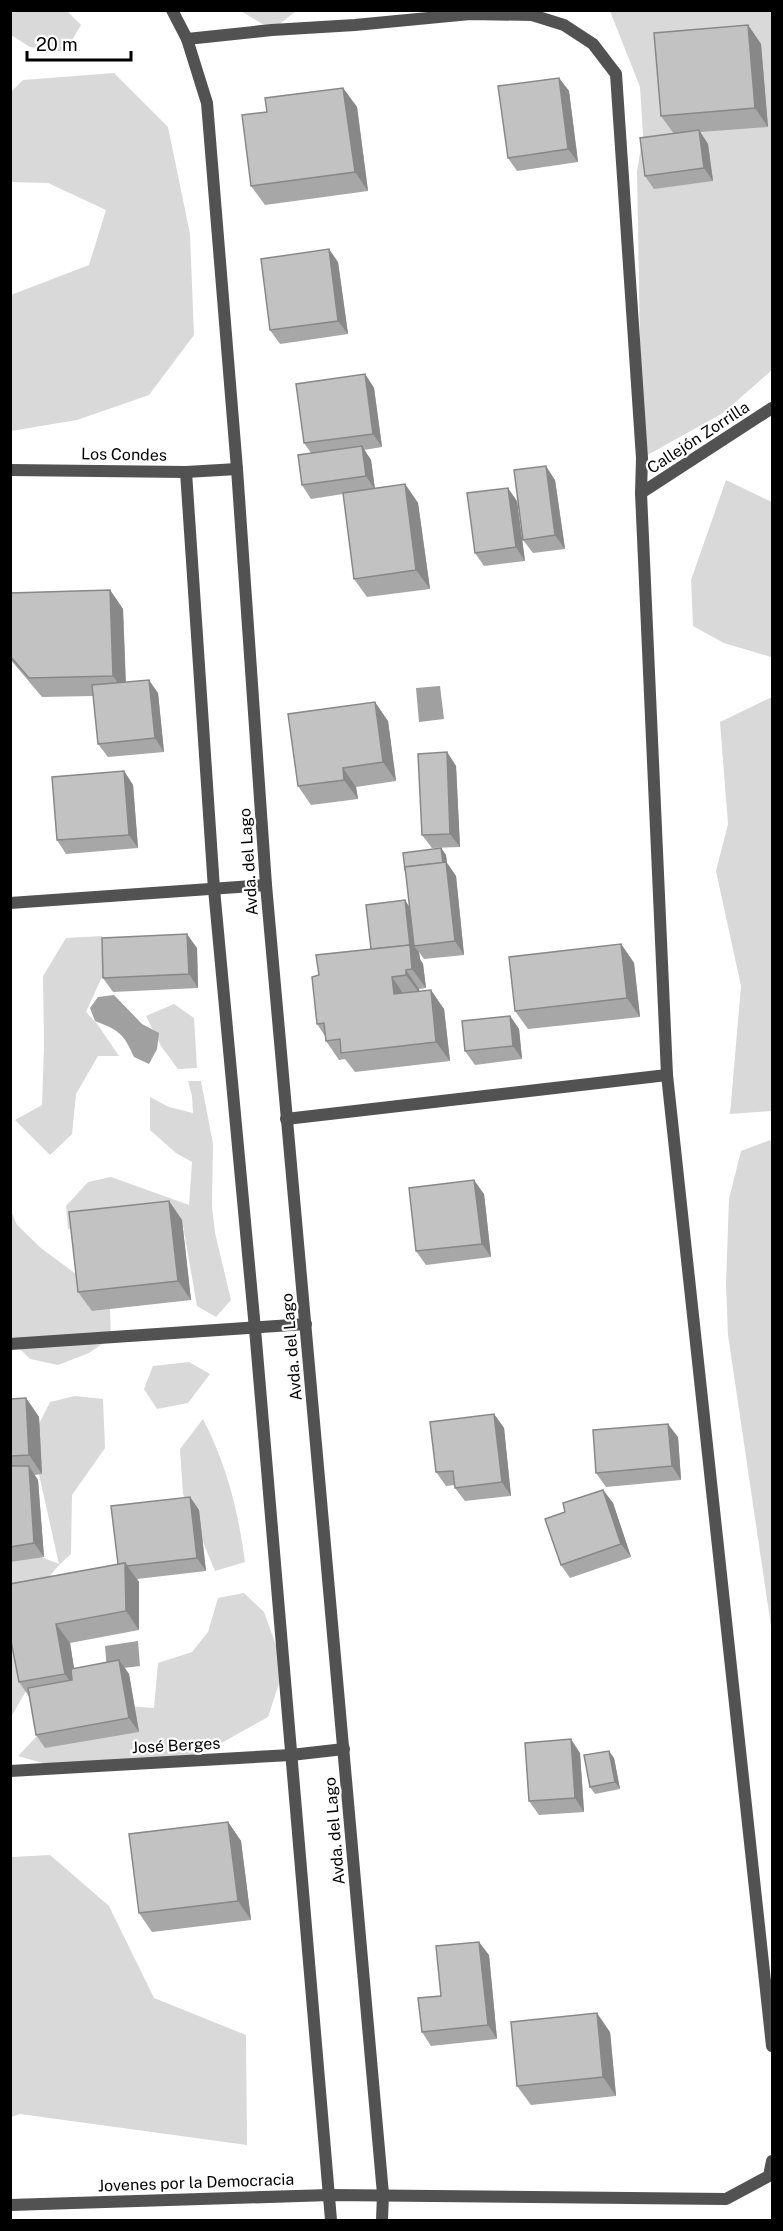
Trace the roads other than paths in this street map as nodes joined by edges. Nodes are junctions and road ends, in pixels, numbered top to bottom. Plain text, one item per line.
1 (172, 10) edge
2 (187, 39) junction
3 (772, 408) edge
4 (10, 470) edge
5 (237, 470) junction
6 (186, 472) junction
7 (641, 493) junction
8 (266, 885) junction
9 (214, 889) junction
10 (10, 903) edge
11 (667, 1075) junction
12 (286, 1119) junction
13 (306, 1324) junction
14 (255, 1329) junction
15 (10, 1344) edge
16 (344, 1749) junction
17 (291, 1755) junction
18 (10, 1771) edge
19 (772, 2046) edge
20 (772, 2161) edge
21 (330, 2194) junction
22 (383, 2194) junction
23 (10, 2205) edge
24 (331, 2220) edge
25 (382, 2220) edge

1 - 2 street, Avda. del Lago
2 - 5 street, Avda. del Lago
2 - 7 street
3 - 7 street, Callejón Zorrilla
4 - 6 street, Los Condes
5 - 6 street, Los Condes
5 - 8 street, Avda. del Lago
6 - 9 street
7 - 11 street
8 - 9 street
8 - 12 street, Avda. del Lago
9 - 10 street
9 - 14 street
11 - 12 street
11 - 19 street
12 - 13 street, Avda. del Lago
13 - 14 street
13 - 16 street, Avda. del Lago
14 - 15 street
14 - 17 street
16 - 17 street, José Berges
16 - 22 street, Avda. del Lago
17 - 18 street, José Berges
17 - 21 street
20 - 22 street, Jovenes por la Democracia
21 - 22 street, Jovenes por la Democracia
21 - 23 street, Jovenes por la Democracia
21 - 24 street
22 - 25 street, Avda. del Lago

